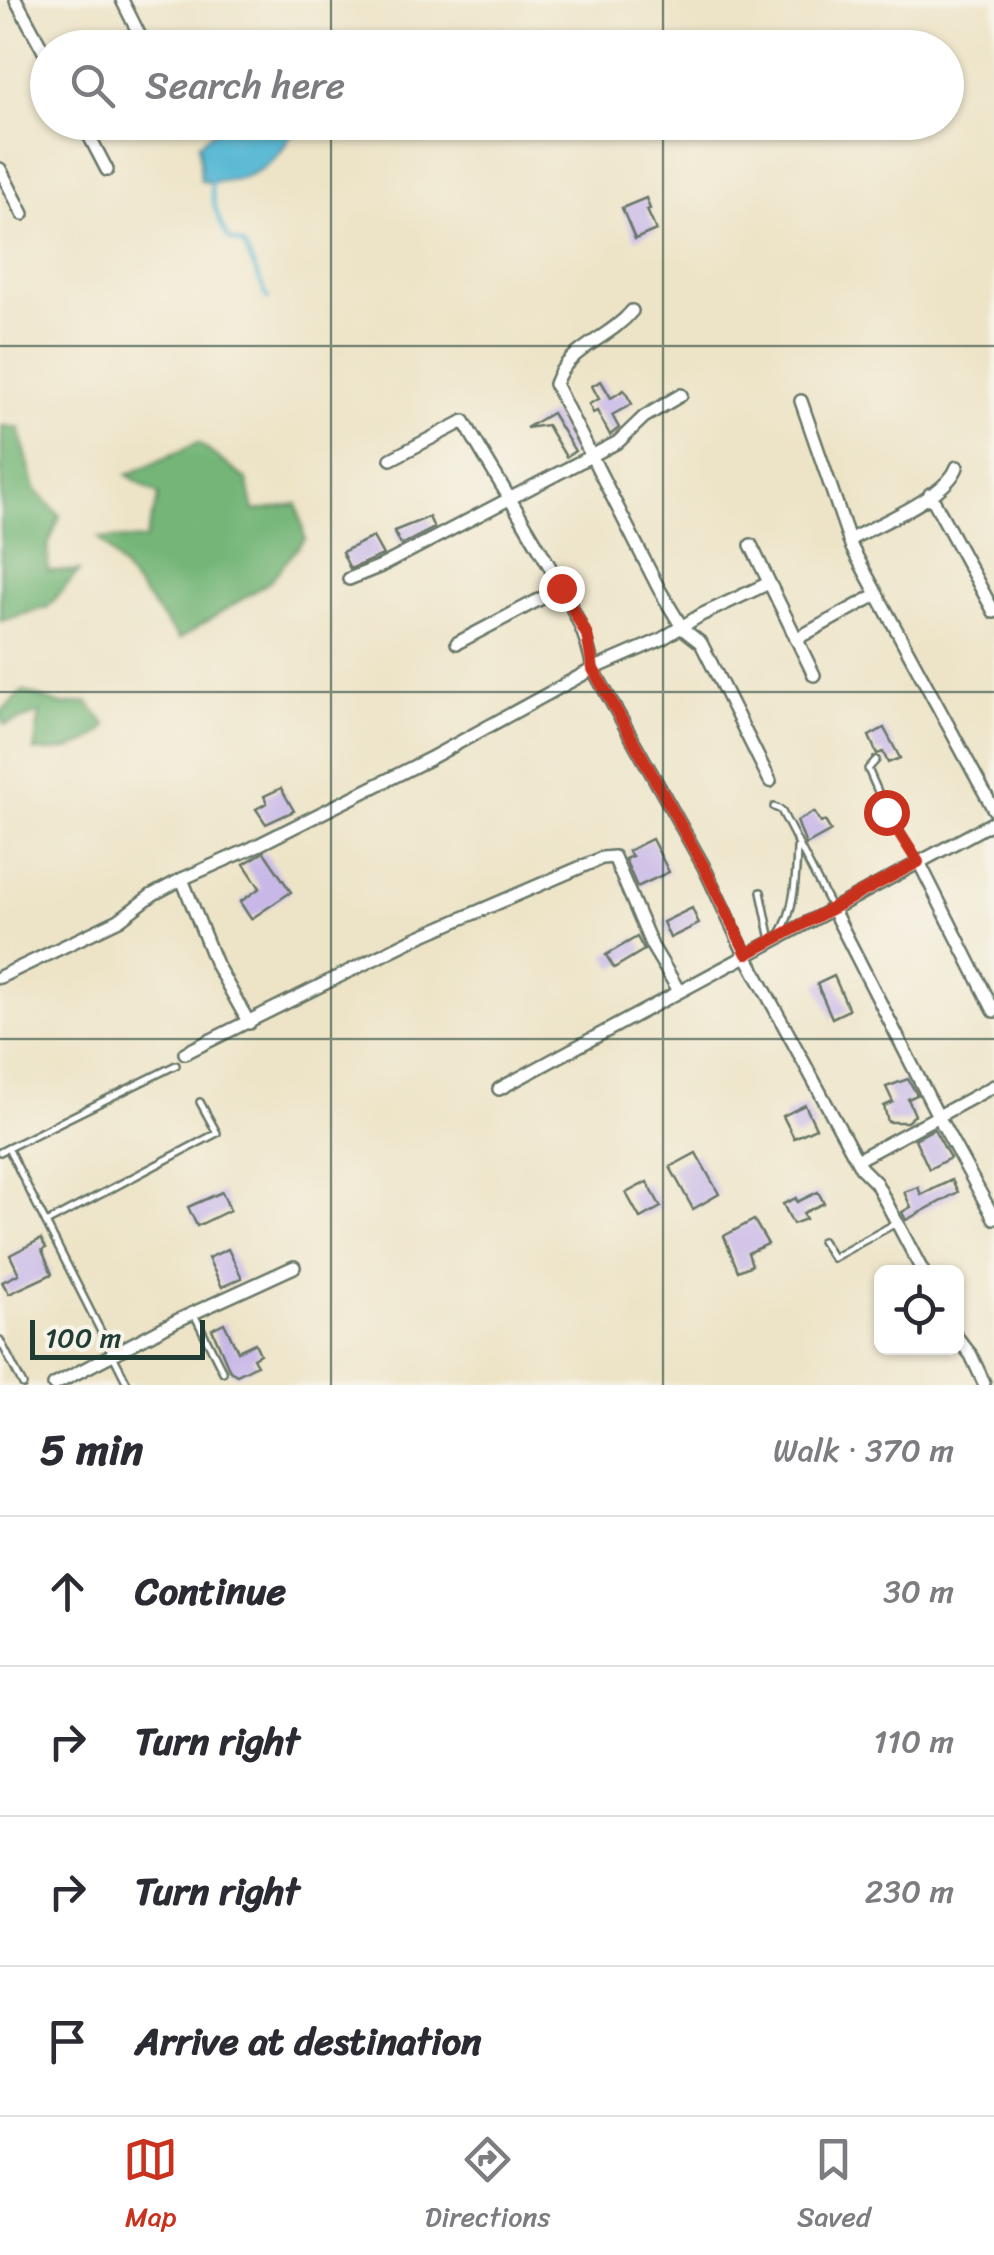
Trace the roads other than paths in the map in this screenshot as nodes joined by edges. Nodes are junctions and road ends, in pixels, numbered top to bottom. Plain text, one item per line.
1 (16, 0) edge
2 (122, 0) edge
3 (32, 30) edge
4 (137, 30) edge
5 (91, 140) edge
6 (0, 170) edge
7 (107, 170) dead end
8 (23, 214) dead end
9 (632, 311) dead end
10 (682, 395) dead end
11 (801, 401) dead end
12 (592, 454) junction
13 (391, 459) dead end
14 (957, 467) dead end
15 (930, 494) junction
16 (510, 498) junction
17 (849, 540) junction
18 (751, 545) dead end
19 (349, 579) dead end
20 (769, 584) junction
21 (561, 588) junction
22 (876, 596) junction
23 (994, 612) edge
24 (682, 629) junction
25 (796, 639) junction
26 (457, 643) dead end
27 (593, 669) junction
28 (814, 674) dead end
29 (876, 760) dead end
30 (770, 781) dead end
31 (774, 808) dead end
32 (994, 810) edge
33 (994, 822) edge
34 (797, 844) junction
35 (918, 862) junction
36 (182, 879) junction
37 (761, 892) dead end
38 (832, 908) junction
39 (775, 939) junction
40 (747, 954) junction
41 (0, 977) edge
42 (679, 991) junction
43 (994, 1011) edge
44 (248, 1023) junction
45 (185, 1053) dead end
46 (176, 1065) dead end
47 (994, 1086) edge
48 (499, 1089) dead end
49 (200, 1102) dead end
50 (938, 1116) junction
51 (8, 1148) junction
52 (0, 1152) edge
53 (857, 1160) junction
54 (994, 1218) edge
55 (897, 1222) junction
56 (46, 1223) junction
57 (822, 1242) dead end
58 (919, 1265) edge
59 (294, 1267) dead end
60 (194, 1314) junction
61 (0, 1340) edge
62 (964, 1347) edge
63 (112, 1355) junction
64 (223, 1372) dead end
65 (986, 1382) edge
66 (23, 1385) edge
67 (54, 1385) edge
68 (128, 1385) edge

1 - 3 street
2 - 4 street
5 - 7 street
6 - 8 street
9 - 12 street
10 - 12 street
11 - 17 street
12 - 16 street
12 - 24 street
13 - 16 street
14 - 15 street
15 - 17 street
15 - 23 street
16 - 19 street
16 - 21 street
17 - 22 street
18 - 20 street
20 - 24 street
20 - 25 street
21 - 26 street
21 - 27 street
22 - 25 street
22 - 32 street
24 - 27 street
24 - 30 street
25 - 28 street
27 - 36 street
27 - 40 street
29 - 35 lane
31 - 34 lane
33 - 35 street
34 - 38 lane
34 - 39 lane
35 - 38 street
35 - 43 street
36 - 41 street
36 - 44 street
37 - 39 lane
38 - 39 street
38 - 50 street
39 - 40 street
40 - 42 street
40 - 53 street
42 - 44 street
42 - 48 street
44 - 45 street
46 - 51 lane
47 - 50 street
49 - 56 lane
50 - 53 street
50 - 54 street
51 - 52 lane
51 - 56 lane
53 - 55 street
55 - 57 lane
55 - 58 street
56 - 63 lane
59 - 60 street
60 - 63 street
60 - 64 lane
61 - 66 lane
62 - 65 street
63 - 67 street
63 - 68 lane

